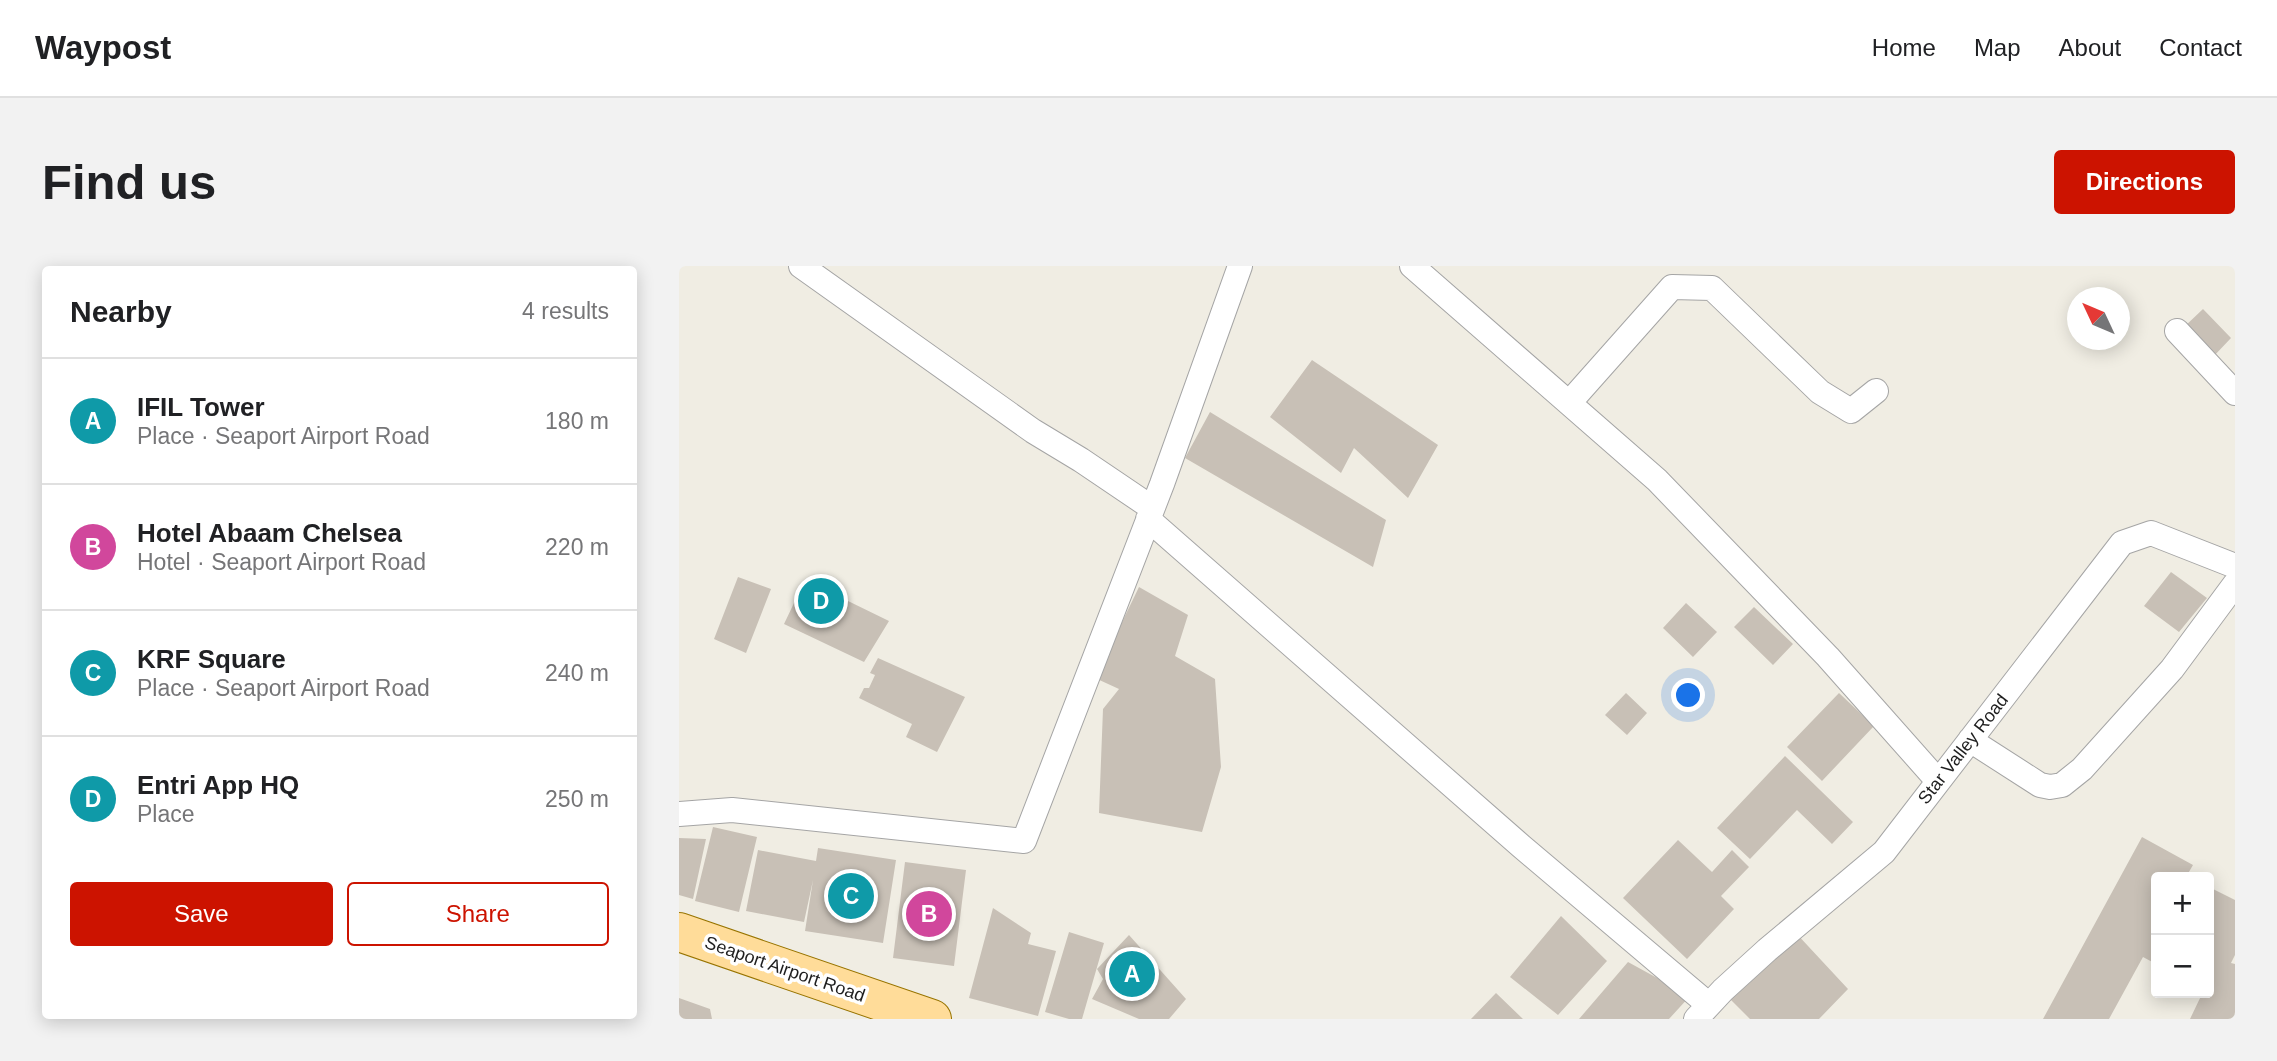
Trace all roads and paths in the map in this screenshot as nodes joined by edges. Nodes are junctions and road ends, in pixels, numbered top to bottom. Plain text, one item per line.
1 (800, 266) edge
2 (1241, 266) edge
3 (1412, 266) edge
4 (2177, 331) dead end
5 (2231, 381) edge
6 (1876, 391) dead end
7 (1569, 403) junction
8 (1150, 513) junction
9 (2235, 566) edge
10 (2235, 584) edge
11 (1970, 740) junction
12 (1938, 781) junction
13 (679, 814) edge
14 (679, 932) edge
15 (1702, 1012) edge
16 (932, 1019) edge

1 - 8 street
2 - 8 street
3 - 7 street
4 - 5 street
6 - 7 street
7 - 12 street
8 - 13 street
8 - 15 street
9 - 11 street, Star Valley Road
10 - 11 street
11 - 12 street, Star Valley Road
12 - 15 street, Star Valley Road
14 - 16 main road, Seaport Airport Road

